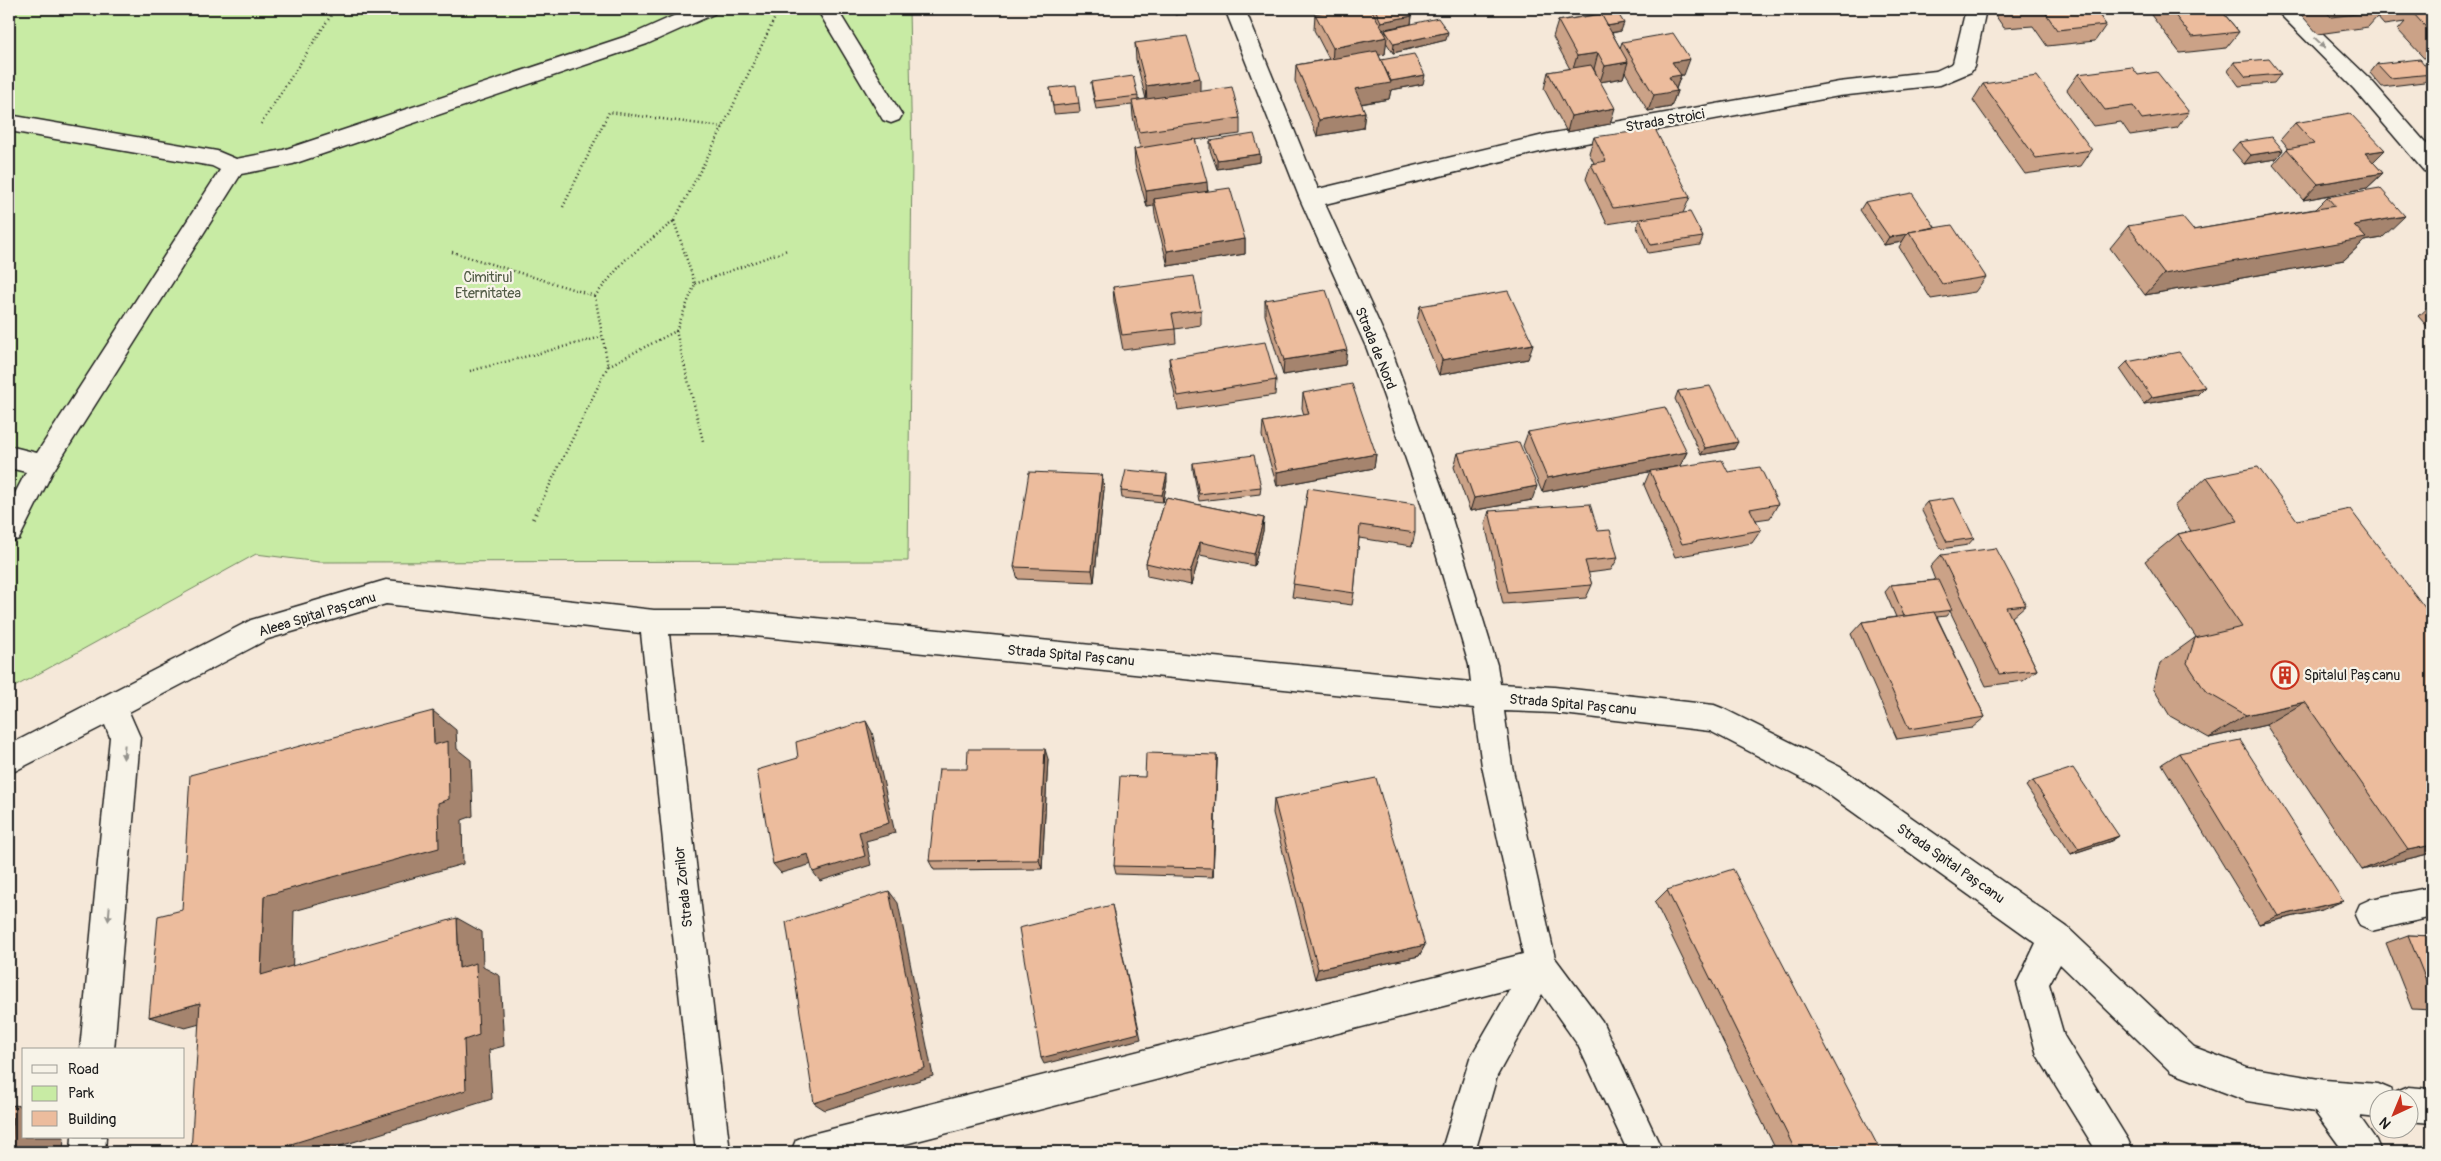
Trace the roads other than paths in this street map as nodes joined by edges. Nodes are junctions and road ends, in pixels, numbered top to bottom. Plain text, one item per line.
1 (707, 9) edge
2 (826, 9) edge
3 (1235, 9) edge
4 (1976, 9) edge
5 (2285, 9) edge
6 (891, 116) dead end
7 (9, 124) edge
8 (2432, 165) edge
9 (234, 167) junction
10 (1311, 199) junction
11 (9, 457) edge
12 (43, 465) junction
13 (9, 531) edge
14 (654, 622) junction
15 (1488, 697) junction
16 (112, 706) junction
17 (9, 760) edge
18 (2432, 902) edge
19 (2371, 915) dead end
20 (2056, 938) junction
21 (1541, 965) junction
22 (97, 1048) edge
23 (2325, 1097) junction
24 (2368, 1100) edge
25 (2418, 1105) edge
26 (2432, 1106) edge
27 (89, 1138) edge
28 (88, 1152) edge
29 (713, 1152) edge
30 (808, 1152) edge
31 (1458, 1152) edge
32 (1646, 1152) edge
33 (2116, 1152) edge
34 (2364, 1152) edge

1 - 9 street
2 - 6 street
3 - 10 street, Strada de Nord
4 - 10 street, Strada Stroici
5 -> 8 street
7 - 9 street
9 - 12 street
10 - 15 street, Strada de Nord
11 - 12 street
12 - 13 street
14 - 15 street, Strada Spital Pașcanu
14 - 16 street, Aleea Spital Pașcanu
14 - 29 street, Strada Zorilor
15 - 20 street, Strada Spital Pașcanu
15 - 21 street, Strada Spital Pașcanu
16 - 17 street, Aleea Spital Pașcanu
16 -> 22 street
18 - 19 street
20 - 23 street, Strada Spital Pașcanu
20 - 33 street
21 - 30 street
21 - 31 street
21 - 32 street, Strada Spital Pașcanu
23 - 24 street, Strada Spital Pașcanu
23 - 34 street
25 - 26 street
27 - 28 street

